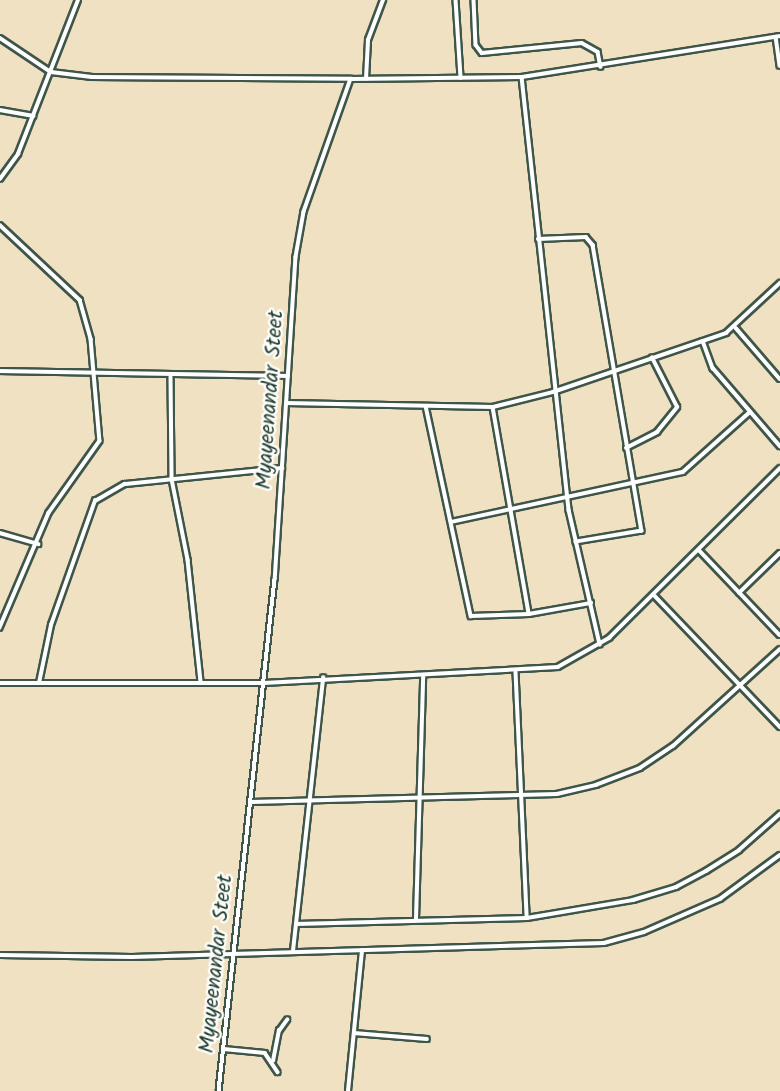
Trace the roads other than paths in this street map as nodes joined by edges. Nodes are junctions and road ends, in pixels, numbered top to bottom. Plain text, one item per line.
1 (78, 0) edge
2 (383, 0) edge
3 (456, 0) edge
4 (474, 0) edge
5 (778, 37) edge
6 (0, 38) edge
7 (780, 66) edge
8 (601, 67) junction
9 (51, 72) junction
10 (522, 77) junction
11 (461, 78) junction
12 (351, 79) junction
13 (366, 79) junction
14 (0, 110) edge
15 (33, 116) junction
16 (0, 179) edge
17 (0, 225) edge
18 (538, 239) junction
19 (780, 284) edge
20 (735, 327) junction
21 (703, 341) junction
22 (652, 358) junction
23 (0, 371) edge
24 (96, 372) junction
25 (612, 372) junction
26 (288, 376) junction
27 (171, 377) junction
28 (780, 379) edge
29 (553, 393) junction
30 (286, 402) junction
31 (426, 406) junction
32 (493, 407) junction
33 (750, 413) junction
34 (780, 446) edge
35 (626, 448) junction
36 (780, 467) edge
37 (282, 468) junction
38 (172, 479) junction
39 (634, 486) junction
40 (567, 499) junction
41 (511, 512) junction
42 (451, 522) junction
43 (0, 533) edge
44 (576, 542) junction
45 (38, 544) junction
46 (699, 550) junction
47 (780, 553) edge
48 (740, 593) junction
49 (655, 596) junction
50 (591, 603) junction
51 (529, 614) junction
52 (0, 628) edge
53 (780, 635) edge
54 (600, 644) junction
55 (780, 649) edge
56 (516, 672) junction
57 (423, 676) junction
58 (323, 678) junction
59 (201, 682) junction
60 (0, 683) edge
61 (39, 683) junction
62 (264, 683) junction
63 (741, 685) junction
64 (780, 727) edge
65 (522, 795) junction
66 (419, 797) junction
67 (309, 800) junction
68 (251, 802) junction
69 (780, 814) edge
70 (780, 855) edge
71 (527, 918) junction
72 (416, 919) junction
73 (296, 924) junction
74 (362, 950) junction
75 (293, 951) junction
76 (234, 953) junction
77 (0, 955) edge
78 (287, 1020) dead end
79 (354, 1033) junction
80 (427, 1040) dead end
81 (223, 1049) junction
82 (273, 1061) junction
83 (278, 1072) dead end
84 (219, 1091) edge
85 (348, 1091) edge

1 - 9 street
2 - 13 street
3 - 11 street
4 - 8 street
5 - 7 street
5 - 8 street
6 - 9 street
8 - 10 street
9 - 12 street
9 - 15 street
10 - 11 street
10 - 18 street
11 - 13 street
12 - 13 street
12 - 26 street, Myayeenandar Steet
14 - 15 street
15 - 16 street
17 - 24 street
18 - 25 street
18 - 29 street
19 - 20 street
20 - 21 street
20 - 28 street
21 - 22 street
21 - 33 street
22 - 25 street
22 - 35 street
23 - 24 street
24 - 27 street
24 - 45 street
25 - 29 street
25 - 35 street
26 - 27 street
26 - 30 street, Myayeenandar Steet
27 - 38 street
29 - 32 street
29 - 40 street
30 - 31 street
30 - 37 street, Myayeenandar Steet
31 - 32 street
31 - 42 street
32 - 41 street
33 - 34 street
33 - 39 street
35 - 39 street
36 - 46 street
37 - 38 street
37 - 62 street, Myayeenandar Steet
38 - 59 street
38 - 61 street
39 - 40 street
39 - 44 street
40 - 41 street
40 - 44 street
41 - 42 street
41 - 51 street
42 - 51 street
43 - 45 street
44 - 50 street
45 - 52 street
46 - 48 street
46 - 49 street
47 - 48 street
48 - 53 street
49 - 54 street
49 - 63 street
50 - 51 street
50 - 54 street
54 - 56 street
55 - 63 street
56 - 57 street
56 - 65 street
57 - 58 street
57 - 66 street
58 - 62 street
58 - 67 street
59 - 61 street
59 - 62 street
60 - 61 street
62 - 68 street, Myayeenandar Steet
63 - 64 street
63 - 65 street
65 - 66 street
65 - 71 street
66 - 67 street
66 - 72 street
67 - 68 street
67 - 73 street
68 - 76 street, Myayeenandar Steet
69 - 71 street
70 - 74 street
71 - 72 street
72 - 73 street
73 - 75 street
74 - 75 street
74 - 79 street
75 - 76 street
76 - 77 street
76 - 81 street, Myayeenandar Steet
78 - 82 street
79 - 80 street
79 - 85 street
81 - 82 street
81 - 84 street, Myayeenandar Steet
82 - 83 street

